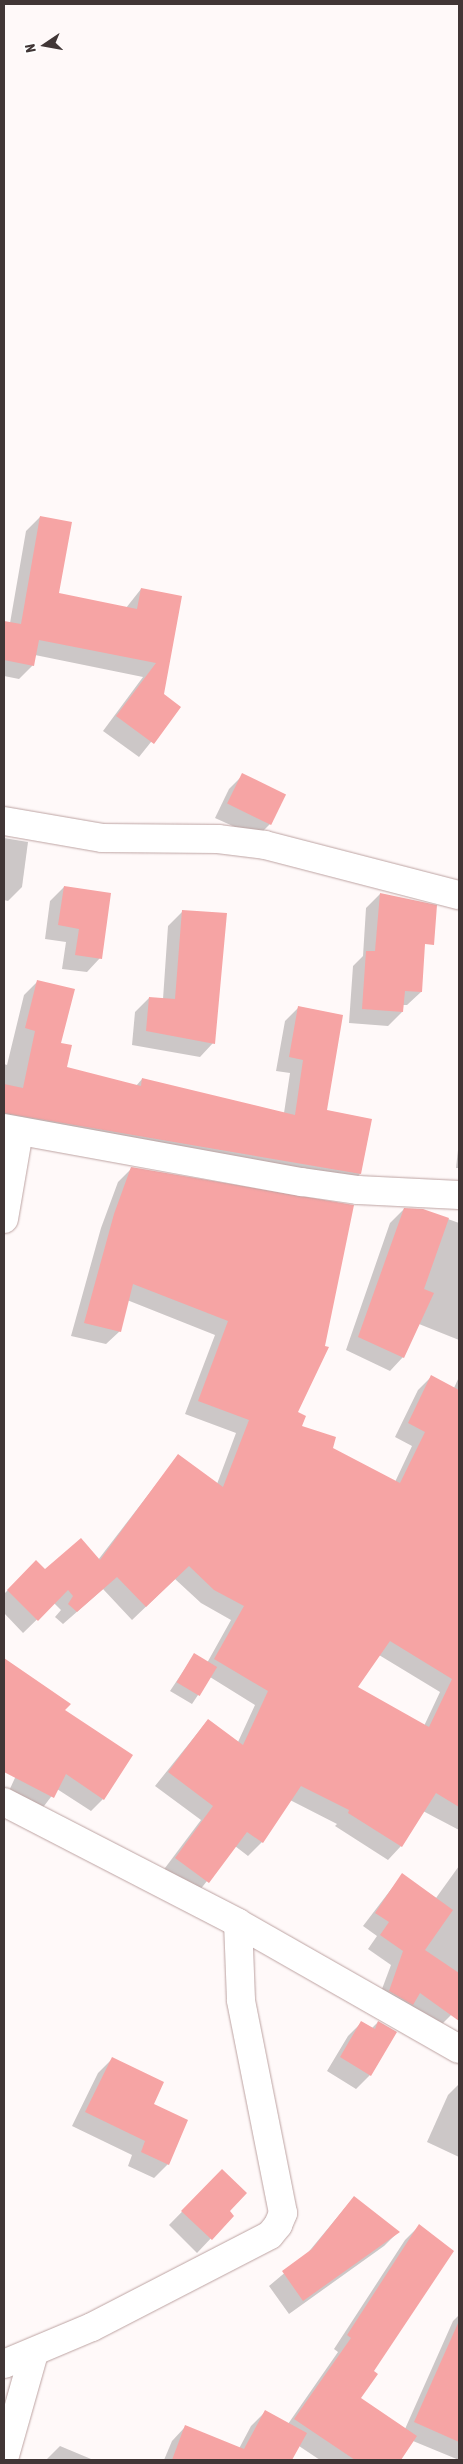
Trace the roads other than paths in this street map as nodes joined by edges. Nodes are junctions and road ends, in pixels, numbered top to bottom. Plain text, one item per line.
1 (4, 821) edge
2 (459, 895) edge
3 (11, 1130) edge
4 (459, 1195) edge
5 (4, 1219) edge
6 (4, 1802) edge
7 (238, 1923) junction
8 (459, 2049) edge
9 (34, 2353) junction
10 (4, 2364) edge
11 (4, 2459) edge

1 - 2 street
3 - 4 street
3 - 5 street
6 - 7 street
7 - 8 street
7 - 9 street
9 - 10 street
9 - 11 street

